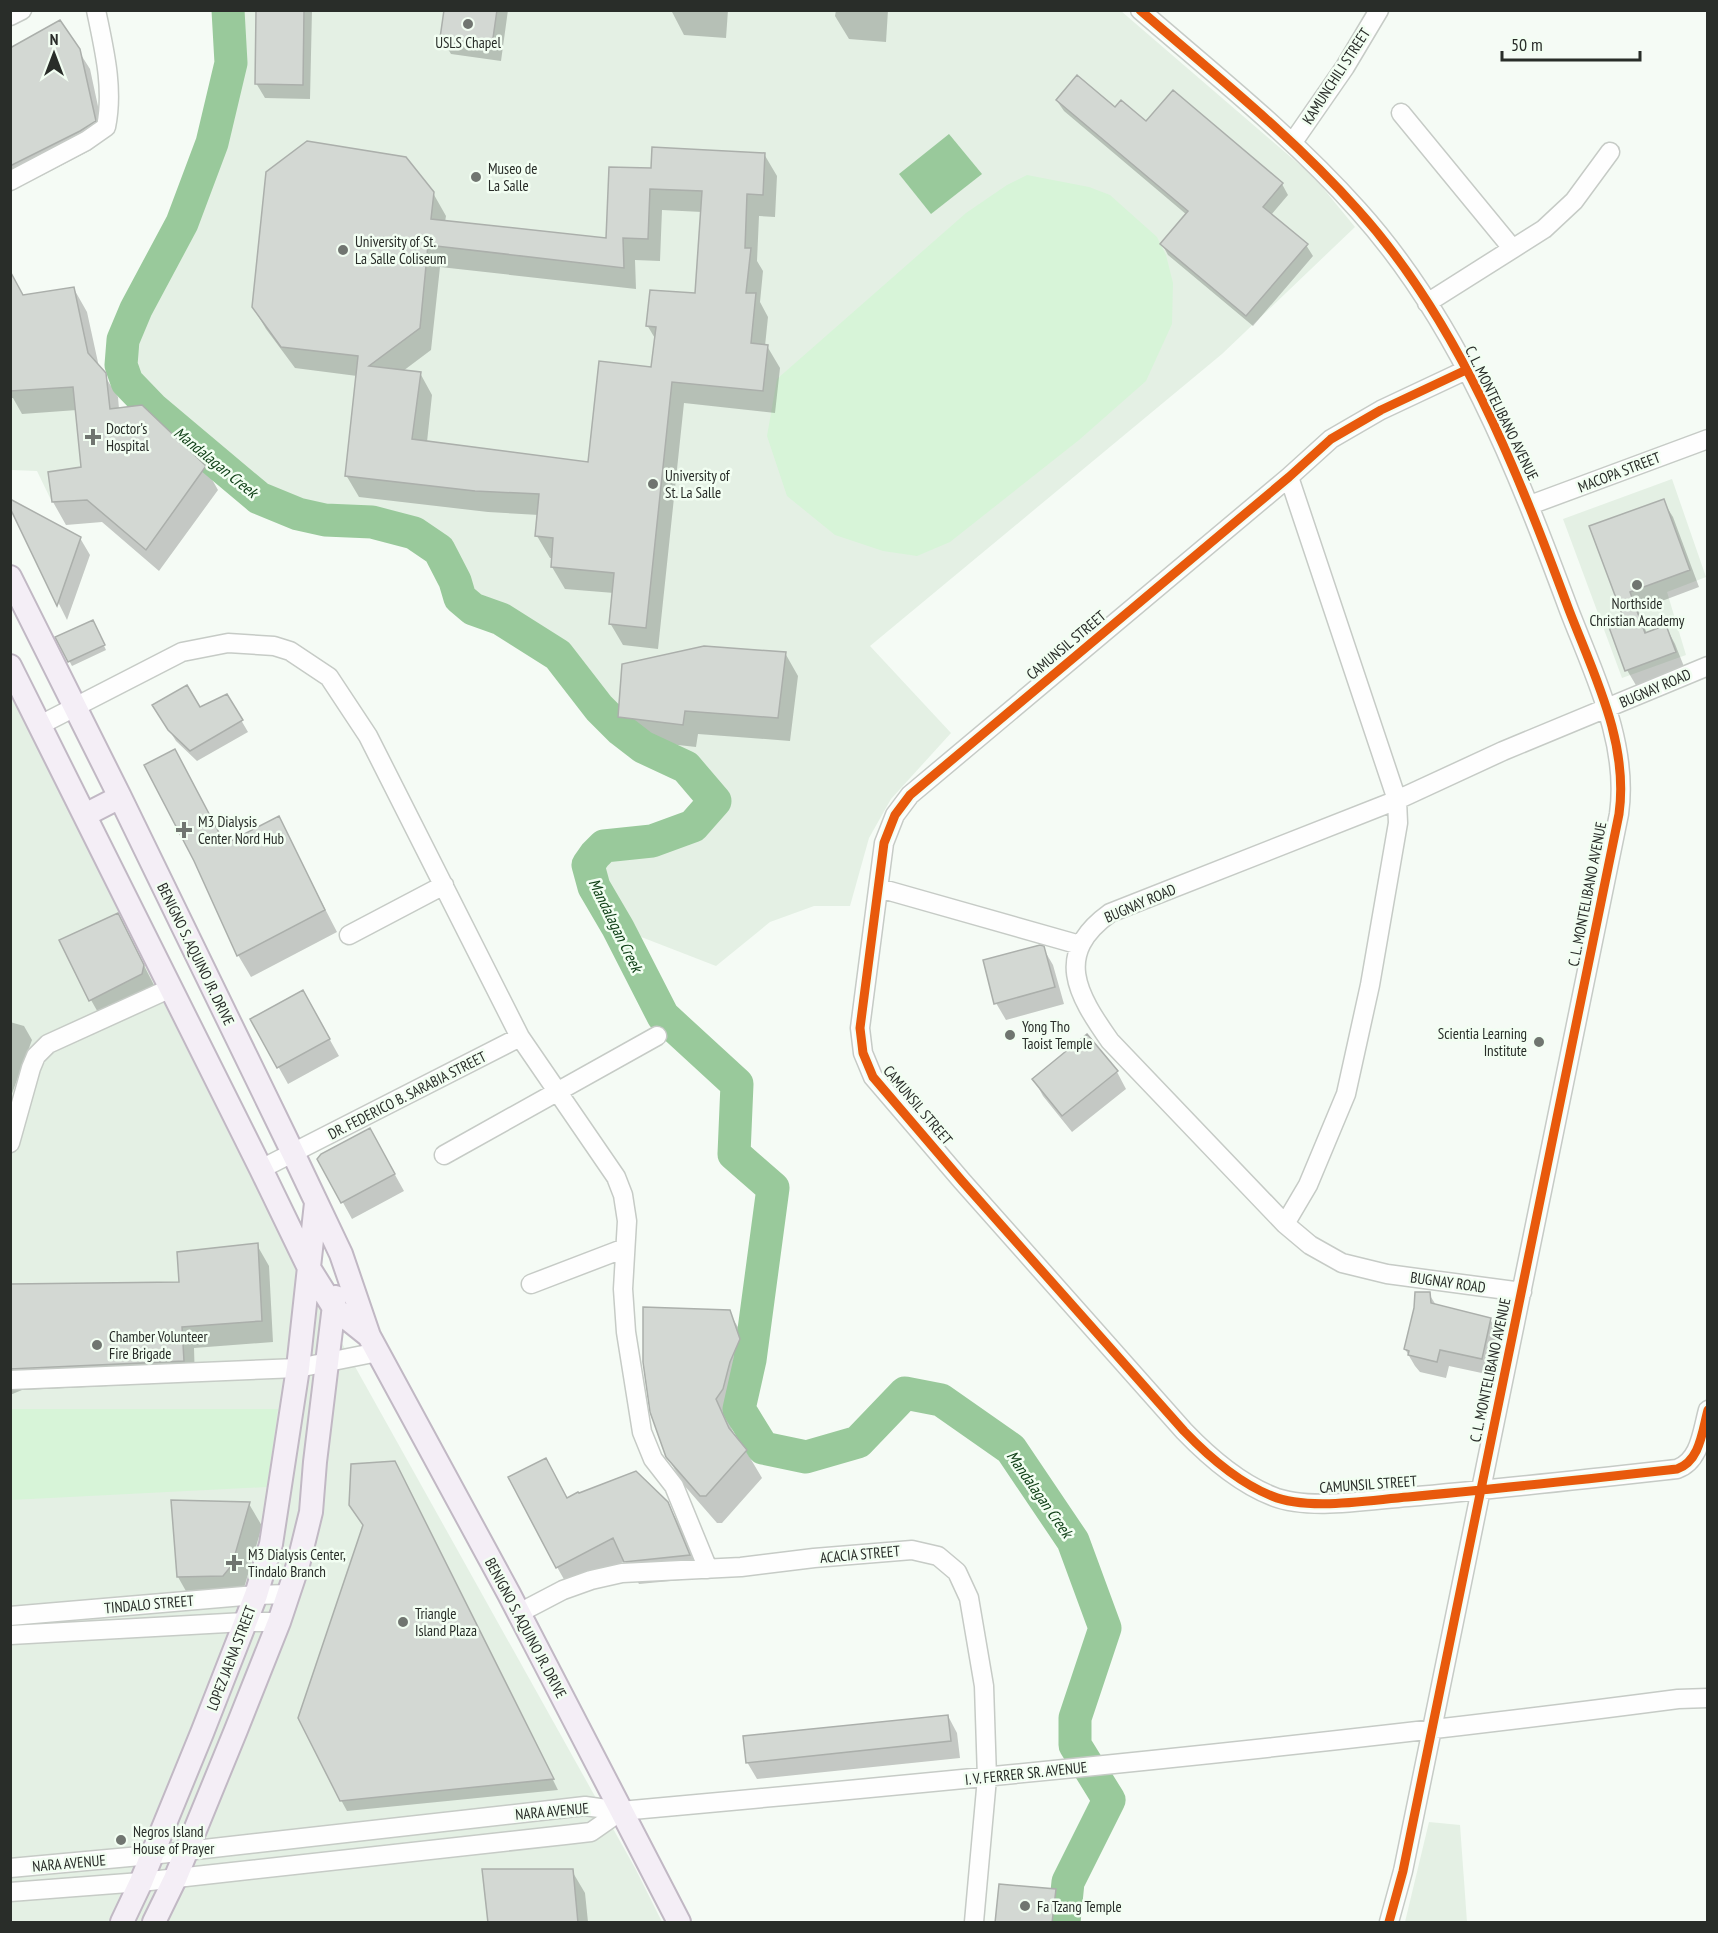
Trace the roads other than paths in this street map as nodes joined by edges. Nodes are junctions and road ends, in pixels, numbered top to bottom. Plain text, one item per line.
1 (22, 10) edge
2 (96, 10) edge
3 (1140, 10) edge
4 (1379, 10) edge
5 (10, 16) edge
6 (1401, 113) dead end
7 (1293, 142) junction
8 (1610, 152) dead end
9 (10, 181) edge
10 (1512, 248) junction
11 (1427, 303) junction
12 (1466, 369) junction
13 (1707, 439) edge
14 (1289, 477) junction
15 (1530, 506) junction
16 (10, 577) edge
17 (10, 666) edge
18 (1707, 666) edge
19 (75, 706) junction
20 (1606, 708) junction
21 (40, 725) junction
22 (120, 797) junction
23 (1398, 800) junction
24 (85, 815) junction
25 (444, 885) junction
26 (879, 888) junction
27 (349, 935) dead end
28 (1080, 945) junction
29 (171, 988) junction
30 (657, 1036) dead end
31 (520, 1037) junction
32 (556, 1092) junction
33 (10, 1143) edge
34 (293, 1153) junction
35 (444, 1155) dead end
36 (261, 1169) junction
37 (316, 1202) junction
38 (1285, 1224) junction
39 (625, 1248) junction
40 (340, 1254) junction
41 (309, 1268) junction
42 (531, 1284) dead end
43 (1522, 1292) junction
44 (334, 1308) junction
45 (374, 1344) junction
46 (327, 1363) junction
47 (297, 1368) junction
48 (10, 1380) edge
49 (1707, 1410) edge
50 (284, 1458) junction
51 (315, 1462) junction
52 (1480, 1490) junction
53 (708, 1569) junction
54 (288, 1594) junction
55 (256, 1595) junction
56 (519, 1613) junction
57 (245, 1622) junction
58 (279, 1622) junction
59 (13, 1625) edge
60 (1707, 1698) edge
61 (1431, 1731) junction
62 (987, 1778) junction
63 (621, 1811) junction
64 (432, 1824) junction
65 (364, 1832) junction
66 (436, 1851) junction
67 (185, 1852) junction
68 (151, 1855) junction
69 (367, 1858) junction
70 (10, 1868) edge
71 (175, 1879) junction
72 (141, 1882) junction
73 (10, 1892) edge
74 (122, 1923) edge
75 (154, 1923) edge
76 (679, 1923) edge
77 (974, 1923) edge
78 (1389, 1923) edge

1 - 5 street
2 - 9 street
3 - 7 street, C. L. MONTELIBANO AVENUE
4 - 7 street, KAMUNCHILI STREET
6 - 10 street
7 - 11 street, C. L. MONTELIBANO AVENUE
8 - 10 street
10 - 11 street
11 - 12 street, C. L. MONTELIBANO AVENUE
12 - 14 street, CAMUNSIL STREET
12 - 15 street, C. L. MONTELIBANO AVENUE
13 - 15 street, MACOPA STREET
14 - 23 street
14 - 26 street, CAMUNSIL STREET
15 - 20 street, C. L. MONTELIBANO AVENUE
16 - 19 main road, BENIGNO S. AQUINO JR. DRIVE
17 - 21 main road, BENIGNO S. AQUINO JR. DRIVE
18 - 20 street, BUGNAY ROAD
19 - 21 street
19 - 22 main road, BENIGNO S. AQUINO JR. DRIVE
19 - 25 street
20 - 23 street, BUGNAY ROAD
20 - 43 street, C. L. MONTELIBANO AVENUE
21 - 24 main road, BENIGNO S. AQUINO JR. DRIVE
22 - 24 main road
22 - 34 main road, BENIGNO S. AQUINO JR. DRIVE
23 - 28 street, BUGNAY ROAD
23 - 38 street
24 - 29 main road, BENIGNO S. AQUINO JR. DRIVE
25 - 27 street
25 - 31 street
26 - 28 street
26 - 52 street, CAMUNSIL STREET
28 - 38 street, BUGNAY ROAD
29 - 33 street
29 - 36 main road, BENIGNO S. AQUINO JR. DRIVE
30 - 32 street
31 - 32 street
31 - 34 street, DR. FEDERICO B. SARABIA STREET
32 - 35 street
32 - 39 street
34 - 36 street, DR. FEDERICO B. SARABIA STREET
34 - 37 main road, BENIGNO S. AQUINO JR. DRIVE
36 - 41 main road, BENIGNO S. AQUINO JR. DRIVE
37 - 40 main road, BENIGNO S. AQUINO JR. DRIVE
37 - 41 main road, LOPEZ JAENA STREET
38 - 43 street, BUGNAY ROAD
39 - 42 street
39 - 53 street
40 - 44 main road, LOPEZ JAENA STREET
40 - 45 main road, BENIGNO S. AQUINO JR. DRIVE
41 - 44 main road, BENIGNO S. AQUINO JR. DRIVE
41 - 47 main road, LOPEZ JAENA STREET
43 - 52 street, C. L. MONTELIBANO AVENUE
44 - 45 main road, BENIGNO S. AQUINO JR. DRIVE
44 - 46 main road, LOPEZ JAENA STREET
45 - 46 street
45 - 56 main road, BENIGNO S. AQUINO JR. DRIVE
46 - 47 street
46 - 51 main road, LOPEZ JAENA STREET
47 - 48 street
47 - 50 main road, LOPEZ JAENA STREET
49 - 52 street, CAMUNSIL STREET
50 - 51 main road
50 - 55 main road, LOPEZ JAENA STREET
51 - 54 main road, LOPEZ JAENA STREET
52 - 61 street, C. L. MONTELIBANO AVENUE
53 - 56 street, ACACIA STREET
53 - 62 street, ACACIA STREET
54 - 55 street, TINDALO STREET
54 - 58 main road, LOPEZ JAENA STREET
55 - 57 main road, LOPEZ JAENA STREET
55 - 59 street, TINDALO STREET
56 - 63 main road, BENIGNO S. AQUINO JR. DRIVE
57 - 58 street, TINDALO STREET
57 - 59 street, TINDALO STREET
57 - 68 main road, LOPEZ JAENA STREET
58 - 67 main road, LOPEZ JAENA STREET
60 - 61 street, I. V. FERRER SR. AVENUE
61 - 62 street, I. V. FERRER SR. AVENUE
61 - 78 street, C. L. MONTELIBANO AVENUE
62 - 63 street, I. V. FERRER SR. AVENUE
62 - 77 street, ACACIA STREET
63 - 64 street, NARA AVENUE
63 - 66 street, NARA AVENUE
63 - 76 main road, BENIGNO S. AQUINO JR. DRIVE
64 - 65 street, NARA AVENUE
64 - 66 street
65 - 67 street, NARA AVENUE
65 - 69 street
66 - 69 street, NARA AVENUE
67 - 68 street, NARA AVENUE
67 - 71 main road, LOPEZ JAENA STREET
68 - 70 street, NARA AVENUE
68 - 72 main road, LOPEZ JAENA STREET
69 - 71 street, NARA AVENUE
71 - 72 street, NARA AVENUE
71 - 75 main road, LOPEZ JAENA STREET
72 - 73 street, NARA AVENUE
72 - 74 main road, LOPEZ JAENA STREET

